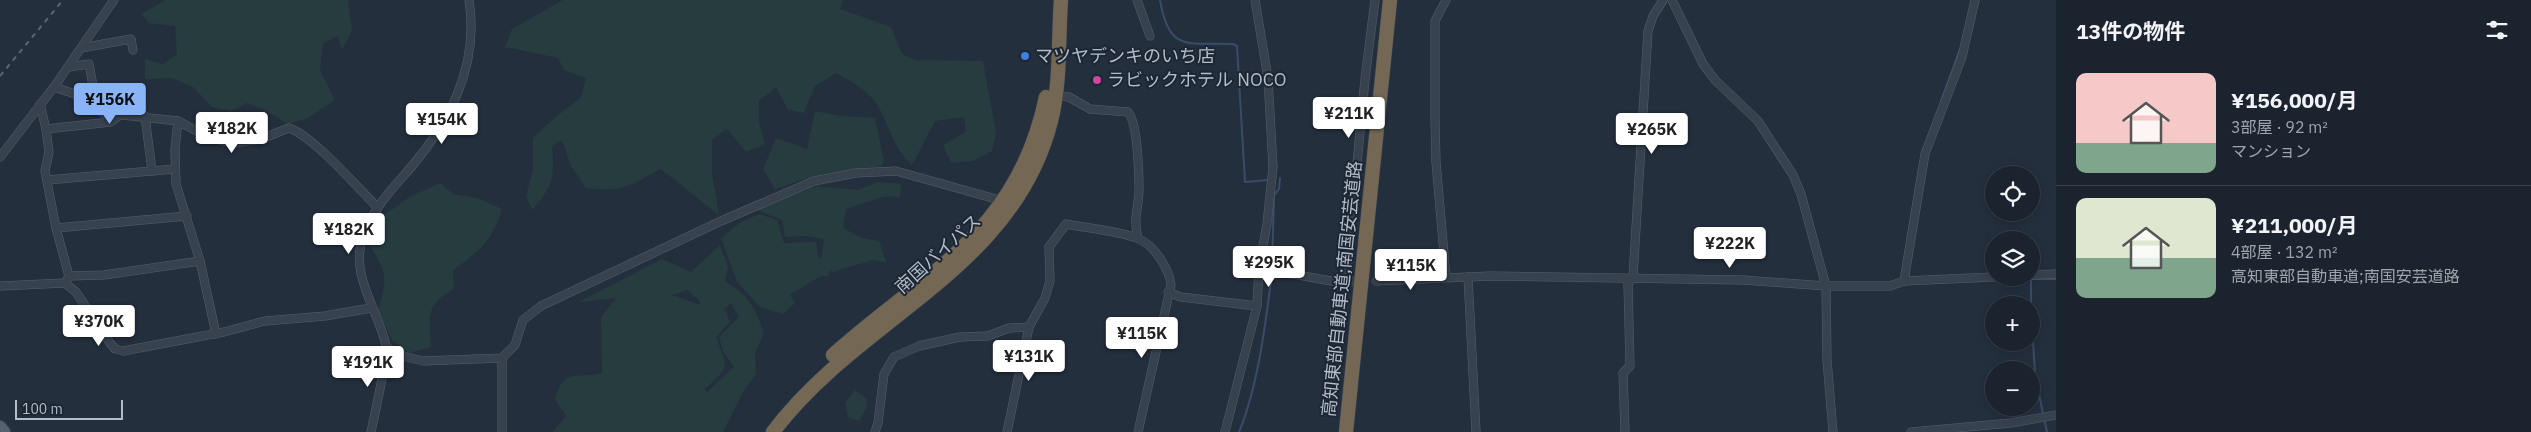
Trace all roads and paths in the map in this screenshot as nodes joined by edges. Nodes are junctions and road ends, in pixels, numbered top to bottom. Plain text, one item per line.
1 (114, 0) edge
2 (469, 0) edge
3 (1052, 0) edge
4 (1061, 0) edge
5 (1137, 0) edge
6 (1255, 0) edge
7 (1375, 0) edge
8 (1390, 0) edge
9 (1446, 0) edge
10 (1663, 0) edge
11 (1672, 0) edge
12 (1975, 0) edge
13 (1150, 36) dead end
14 (81, 48) junction
15 (133, 50) dead end
16 (69, 67) junction
17 (54, 87) junction
18 (1051, 95) junction
19 (40, 104) junction
20 (97, 108) junction
21 (120, 116) junction
22 (145, 116) junction
23 (178, 120) junction
24 (46, 129) junction
25 (0, 157) edge
26 (175, 168) junction
27 (152, 171) junction
28 (47, 180) junction
29 (1003, 202) junction
30 (378, 206) junction
31 (187, 216) junction
32 (56, 228) junction
33 (1138, 238) junction
34 (200, 261) junction
35 (1259, 268) junction
36 (2056, 274) edge
37 (2040, 275) edge
38 (1446, 277) junction
39 (1468, 277) junction
40 (1633, 277) junction
41 (1985, 277) edge
42 (67, 280) junction
43 (1376, 281) dead end
44 (1904, 281) junction
45 (0, 286) edge
46 (1826, 286) junction
47 (1168, 292) junction
48 (1257, 306) junction
49 (371, 308) junction
50 (1029, 327) junction
51 (216, 334) junction
52 (387, 348) junction
53 (502, 358) junction
54 (2053, 416) edge
55 (0, 427) edge
56 (1944, 430) edge
57 (4, 432) edge
58 (371, 432) edge
59 (502, 432) edge
60 (765, 432) edge
61 (773, 432) edge
62 (874, 432) edge
63 (1008, 432) edge
64 (1138, 432) edge
65 (1225, 432) edge
66 (1346, 432) edge
67 (1476, 432) edge
68 (1625, 432) edge
69 (1833, 432) edge
70 (1911, 432) edge

1 - 14 street
2 - 30 street
3 - 18 highway, 南国バイパス
4 - 18 highway, 南国バイパス
5 - 13 street
6 - 35 street
7 - 35 street
8 - 66 highway, 高知東部自動車道;南国安芸道路
9 - 38 street
10 - 40 street
11 - 46 street
12 - 44 street
14 - 15 street
14 - 16 street
16 - 17 street
16 - 20 street
17 - 19 street
17 - 20 street
18 - 29 highway, 南国バイパス
18 - 33 street
18 - 61 highway, 南国バイパス
19 - 24 street
19 - 25 street
20 - 21 street
21 - 22 street
21 - 24 street
22 - 23 street
22 - 27 street
23 - 26 street
23 - 30 street
24 - 28 street
26 - 27 street
26 - 31 street
27 - 28 street
28 - 32 street
29 - 53 street
29 - 60 highway, 南国バイパス
30 - 49 street
31 - 32 street
31 - 34 street
32 - 42 street
33 - 47 street
33 - 50 street
34 - 42 street
34 - 51 street
35 - 48 street
36 - 37 street
38 - 39 street
38 - 43 street
39 - 40 street
39 - 67 street
40 - 46 street
40 - 68 street
41 - 44 street
42 - 45 street
42 - 51 street
44 - 46 street
46 - 69 street
47 - 48 street
47 - 64 street
48 - 65 street
49 - 51 street
49 - 52 street
50 - 62 street
50 - 63 street
52 - 53 street
52 - 58 street
53 - 59 street
54 - 56 street
55 - 57 main road
56 - 70 street

